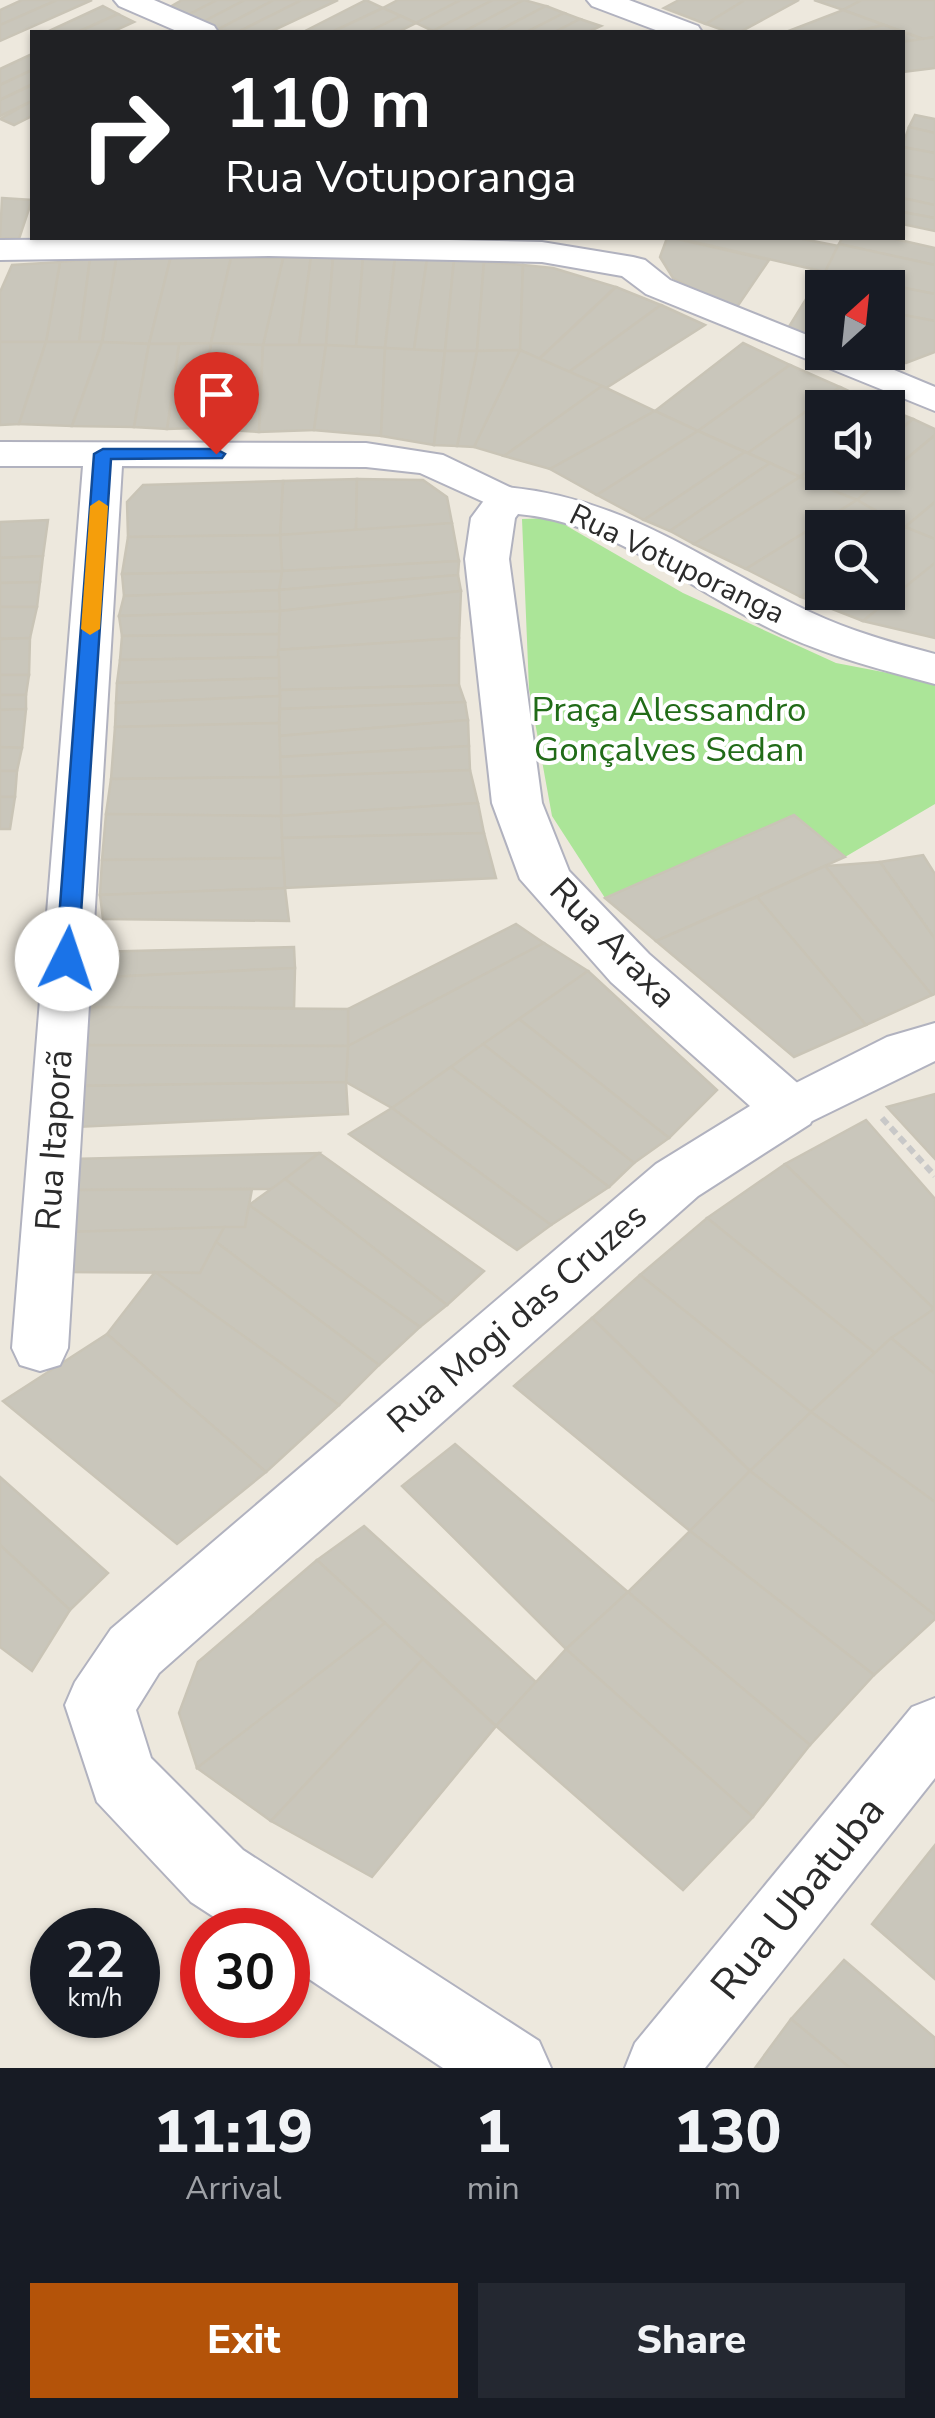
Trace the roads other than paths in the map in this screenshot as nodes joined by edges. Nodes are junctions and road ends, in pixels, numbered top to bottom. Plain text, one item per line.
1 (129, 0) edge
2 (602, 0) edge
3 (198, 30) edge
4 (683, 30) edge
5 (0, 250) edge
6 (640, 252) edge
7 (935, 400) edge
8 (0, 454) edge
9 (103, 454) junction
10 (506, 500) junction
11 (935, 668) edge
12 (935, 1042) edge
13 (790, 1109) junction
14 (40, 1348) dead end
15 (935, 1728) edge
16 (512, 2068) edge
17 (660, 2068) edge

1 - 3 street
2 - 4 street
5 - 6 street
6 - 7 street
8 - 9 street, Rua Votuporanga
9 - 10 street, Rua Votuporanga
9 - 14 street, Rua Itaporã
10 - 11 street, Rua Votuporanga
10 - 13 street, Rua Araxa
12 - 13 street, Rua Mogi das Cruzes
13 - 16 street, Rua Mogi das Cruzes
15 - 17 street, Rua Ubatuba

